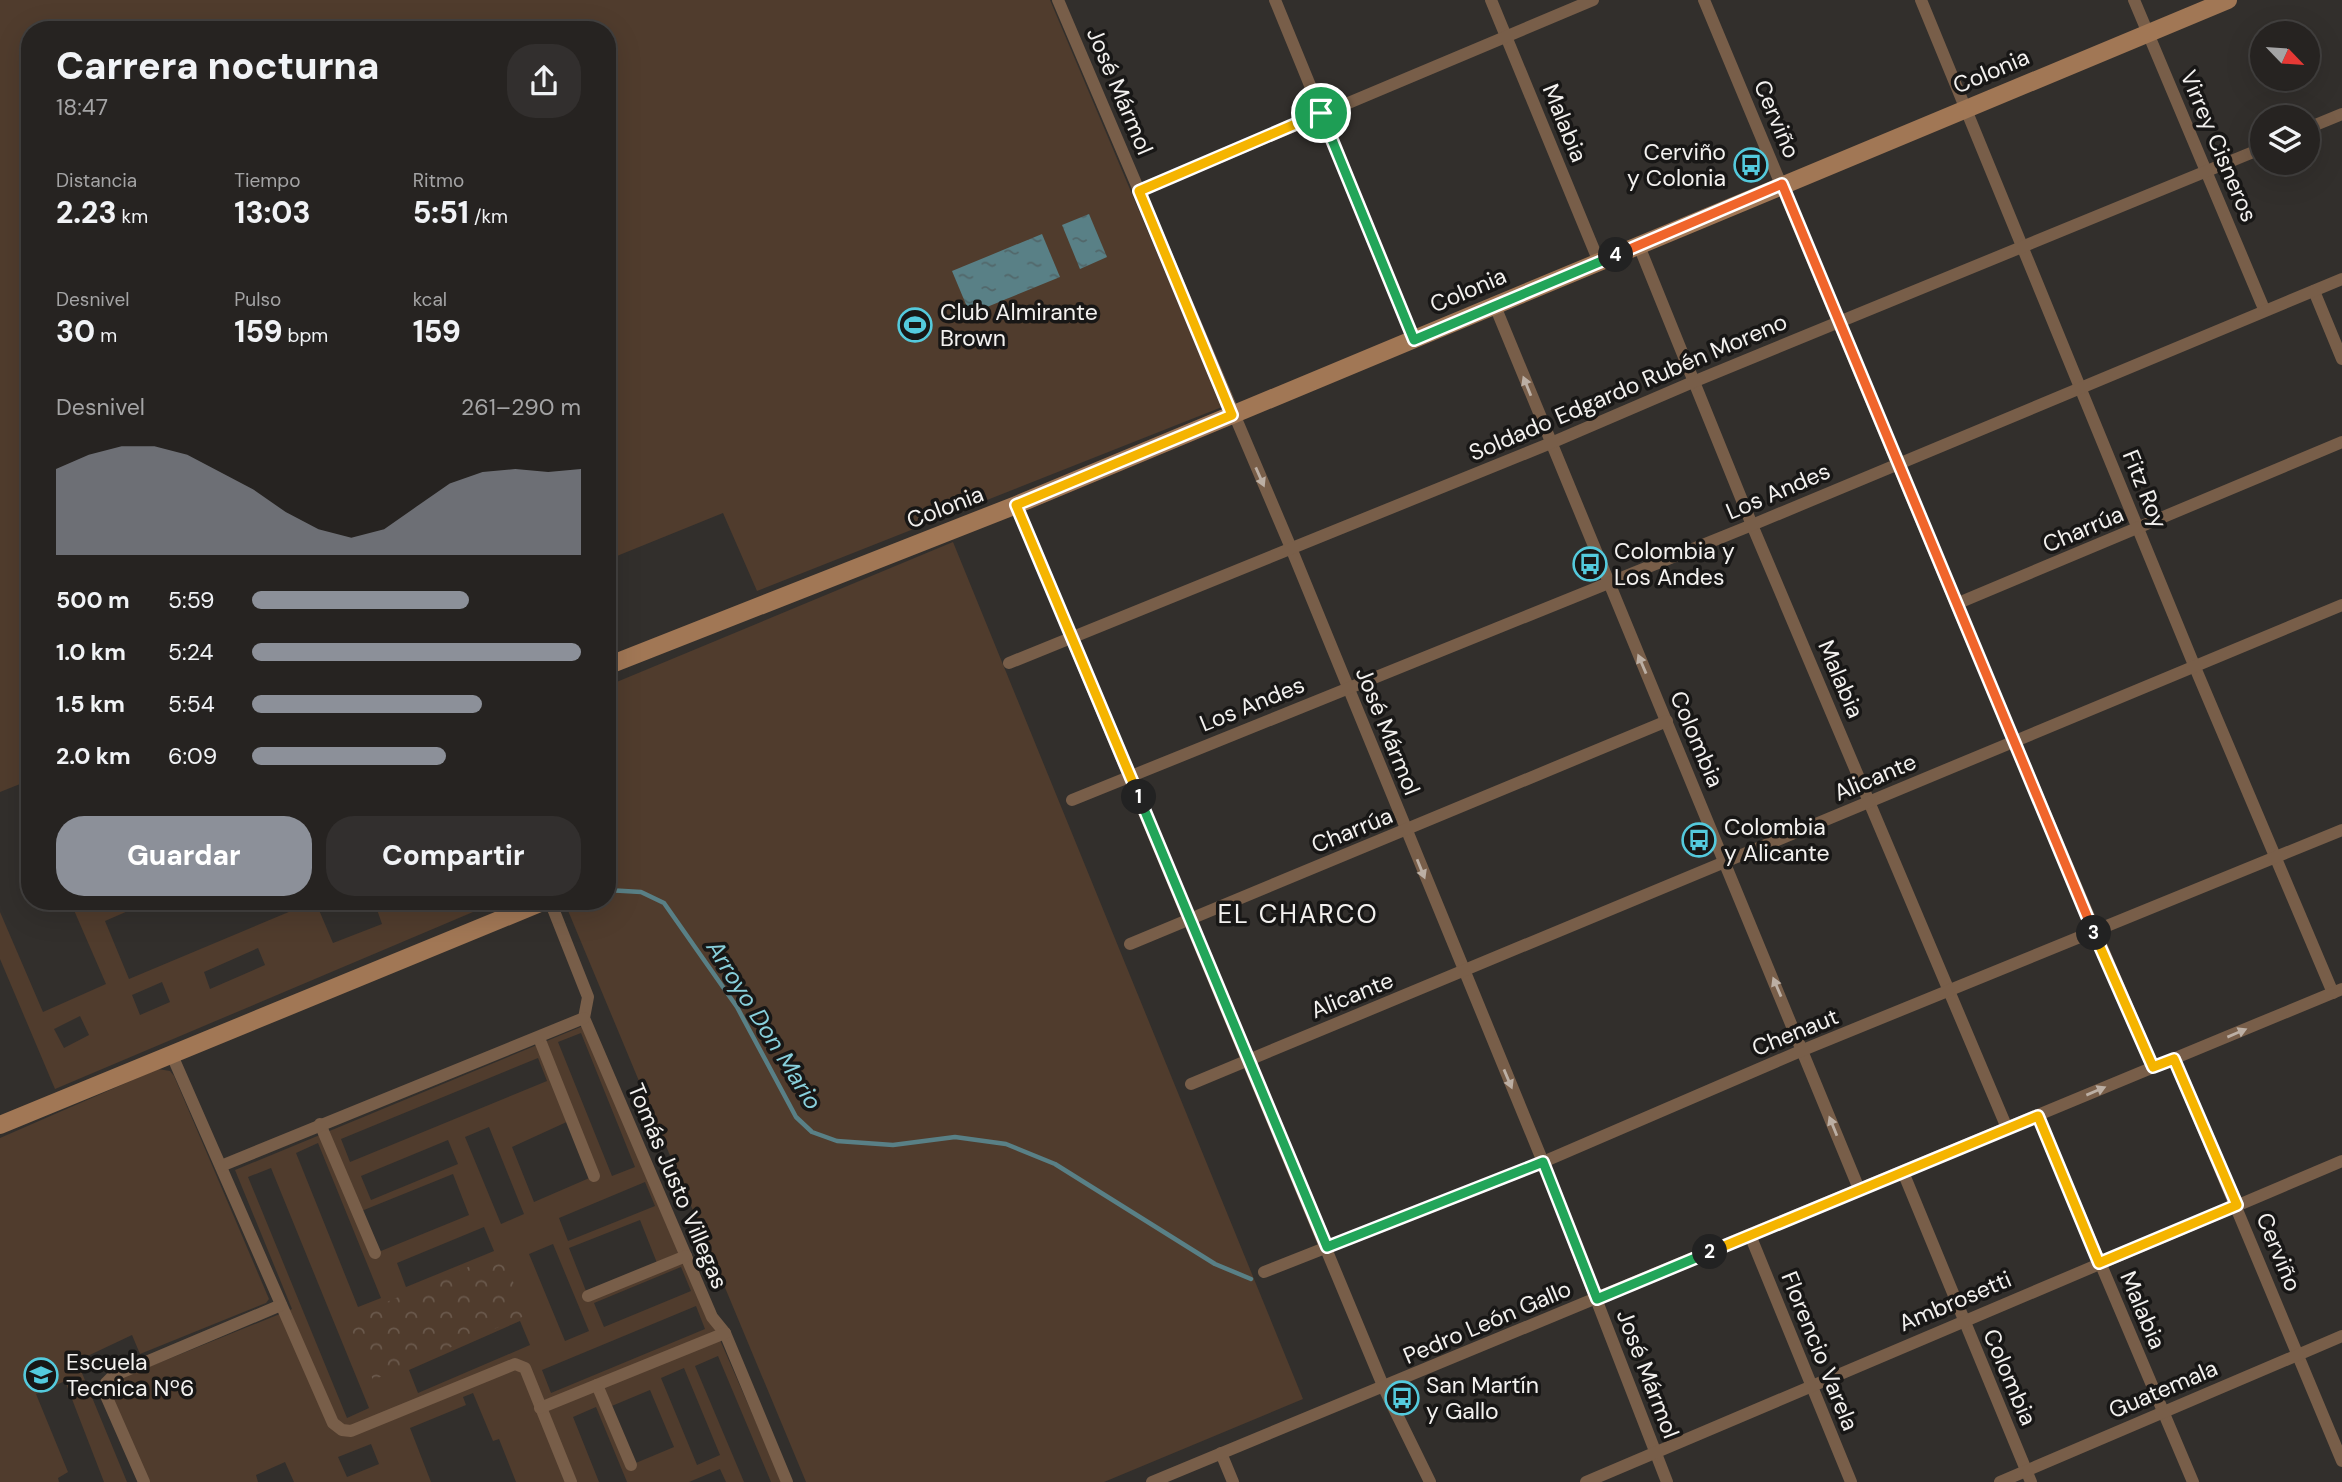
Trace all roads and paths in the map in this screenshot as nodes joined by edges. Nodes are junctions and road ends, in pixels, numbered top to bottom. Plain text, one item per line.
1 (1058, 0) edge
2 (1275, 0) edge
3 (1491, 0) edge
4 (1593, 0) edge
5 (1704, 0) edge
6 (1921, 0) edge
7 (2134, 0) edge
8 (2228, 0) edge
9 (2147, 31) junction
10 (1507, 36) junction
11 (1966, 109) junction
12 (1321, 113) junction
13 (2342, 114) edge
14 (2320, 123) edge
15 (2250, 154) edge
16 (2207, 172) junction
17 (1782, 184) junction
18 (1139, 191) junction
19 (1639, 246) junction
20 (2022, 247) junction
21 (1599, 262) junction
22 (2342, 279) edge
23 (2314, 291) junction
24 (1495, 306) junction
25 (2264, 309) junction
26 (1840, 322) junction
27 (1414, 340) junction
28 (2342, 359) edge
29 (1693, 382) junction
30 (2081, 387) junction
31 (1232, 415) junction
32 (2342, 442) edge
33 (1550, 443) junction
34 (1897, 464) junction
35 (1016, 505) junction
36 (1752, 525) junction
37 (2138, 529) junction
38 (1291, 548) junction
39 (1608, 582) junction
40 (1956, 604) junction
41 (2342, 605) edge
42 (1070, 639) junction
43 (616, 662) edge
44 (1009, 663) dead end
45 (2194, 665) junction
46 (1349, 688) junction
47 (1667, 721) junction
48 (2014, 741) junction
49 (1130, 775) junction
50 (1072, 800) dead end
51 (1871, 803) junction
52 (2342, 830) edge
53 (1406, 832) junction
54 (2275, 857) junction
55 (1724, 861) junction
56 (522, 910) edge
57 (554, 910) edge
58 (1188, 919) junction
59 (2093, 931) junction
60 (1130, 944) dead end
61 (1463, 972) junction
62 (2338, 991) edge
63 (1948, 993) junction
64 (584, 1018) junction
65 (539, 1038) junction
66 (1803, 1050) junction
67 (171, 1053) junction
68 (2174, 1059) junction
69 (1247, 1060) junction
70 (2153, 1067) junction
71 (1191, 1084) dead end
72 (2038, 1116) junction
73 (320, 1124) junction
74 (0, 1125) edge
75 (2007, 1128) junction
76 (2342, 1161) edge
77 (1543, 1162) junction
78 (221, 1166) junction
79 (1903, 1172) junction
80 (594, 1176) dead end
81 (1859, 1189) junction
82 (2237, 1205) junction
83 (1750, 1235) junction
84 (1327, 1247) junction
85 (375, 1253) dead end
86 (686, 1256) junction
87 (2099, 1263) junction
88 (1264, 1272) dead end
89 (587, 1296) dead end
90 (1597, 1299) junction
91 (281, 1305) junction
92 (1964, 1321) junction
93 (725, 1333) junction
94 (2342, 1336) edge
95 (2298, 1354) junction
96 (1811, 1384) junction
97 (597, 1385) junction
98 (1384, 1388) junction
99 (540, 1408) junction
100 (2163, 1411) junction
101 (1656, 1452) junction
102 (1221, 1453) junction
103 (2342, 1461) edge
104 (631, 1465) dead end
105 (2029, 1476) edge
106 (144, 1482) edge
107 (571, 1482) edge
108 (787, 1482) edge
109 (1152, 1482) edge
110 (1233, 1482) edge
111 (1430, 1482) edge
112 (1586, 1482) edge
113 (1667, 1482) edge
114 (1851, 1482) edge
115 (2000, 1482) edge
116 (2193, 1482) edge

1 - 18 street, José Mármol
2 - 12 street
3 - 10 street, Malabia
4 - 10 street
5 - 17 street, Cerviño
6 - 11 street, Fitz Roy
7 - 9 street, Virrey Cisneros
8 - 9 street, Colonia
9 - 11 street, Colonia
9 - 16 street, Virrey Cisneros
10 - 12 street
10 - 21 street, Malabia
11 - 17 street, Colonia
11 - 20 street, Fitz Roy
12 - 18 street
12 - 27 street
13 - 14 street
15 - 16 street, Soldado Edgardo Rubén Moreno
16 - 20 street, Soldado Edgardo Rubén Moreno
16 - 25 street, Virrey Cisneros
17 - 19 street, Colonia
17 - 26 street, Cerviño
18 - 31 street, José Mármol
19 - 21 street, Colonia
19 - 29 street, Malabia
20 - 26 street, Soldado Edgardo Rubén Moreno
20 - 30 street, Fitz Roy
21 - 24 street, Colonia
22 - 23 street, Los Andes
23 - 25 street, Los Andes
23 - 28 street
24 - 27 street, Colonia
33 -> 24 street, Colombia
25 - 30 street, Los Andes
26 - 29 street, Soldado Edgardo Rubén Moreno
26 - 34 street, Cerviño
27 - 31 street, Colonia
29 - 33 street, Soldado Edgardo Rubén Moreno
29 - 36 street, Malabia
30 - 34 street, Los Andes
30 - 37 street, Fitz Roy
31 - 35 street, Colonia
31 -> 38 street, José Mármol
32 - 37 street, Charrúa
33 - 38 street, Soldado Edgardo Rubén Moreno
33 - 39 street, Colombia
34 - 36 street, Los Andes
34 - 40 street, Cerviño
35 - 42 street
35 - 43 street, Colonia
36 - 39 street, Los Andes
36 - 51 street, Malabia
37 - 40 street, Charrúa
37 - 45 street, Fitz Roy
38 - 42 street, Soldado Edgardo Rubén Moreno
38 - 46 street, José Mármol
39 - 46 street, Los Andes
47 -> 39 street, Colombia
40 - 48 street, Cerviño
41 - 45 street, Alicante
42 - 44 street, Soldado Edgardo Rubén Moreno
42 - 49 street
45 - 48 street, Alicante
45 - 54 street, Fitz Roy
46 - 49 street, Los Andes
46 - 53 street, José Mármol
47 - 53 street, Charrúa
47 - 55 street, Colombia
48 - 51 street, Alicante
48 - 59 street, Cerviño
49 - 50 street, Los Andes
49 - 58 street
51 - 55 street, Alicante
51 - 63 street, Malabia
52 - 54 street, Chenaut
53 - 58 street, Charrúa
53 -> 61 street, José Mármol
54 - 59 street, Chenaut
54 - 62 street, Fitz Roy
55 - 61 street, Alicante
66 -> 55 street, Colombia
56 - 67 street
57 - 64 street, Tomás Justo Villegas
58 - 60 street, Charrúa
58 - 69 street
59 - 63 street, Chenaut
59 - 70 street, Cerviño
61 - 69 street, Alicante
61 -> 77 street, José Mármol
68 -> 62 street, Pedro León Gallo
63 - 66 street, Chenaut
63 - 75 street, Malabia
64 - 65 street
64 - 86 street, Tomás Justo Villegas
65 - 73 street
65 - 80 street
66 - 77 street, Chenaut
81 -> 66 street, Colombia
67 - 74 street
67 - 78 street
68 - 70 street, Pedro León Gallo
68 - 82 street, Cerviño
69 - 71 street, Alicante
69 - 84 street
72 -> 70 street, Pedro León Gallo
72 - 75 street, Pedro León Gallo
72 - 87 street, Malabia
73 - 78 street
73 - 85 street
75 - 79 street, Pedro León Gallo
76 - 82 street, Ambrosetti
77 - 84 street, Chenaut
77 - 90 street, José Mármol
78 - 91 street
79 - 81 street, Pedro León Gallo
79 - 92 street, Colombia
81 - 83 street, Pedro León Gallo
82 - 87 street, Ambrosetti
82 - 95 street, Cerviño
83 - 90 street, Pedro León Gallo
83 - 96 street, Florencio Varela
84 - 88 street, Chenaut
84 - 98 street
86 - 89 street
86 - 93 street, Tomás Justo Villegas
87 - 92 street, Ambrosetti
87 - 100 street, Malabia
90 - 98 street, Pedro León Gallo
90 - 101 street, José Mármol
91 - 99 street
91 - 106 street
92 - 96 street, Ambrosetti
92 - 105 street, Colombia
93 - 97 street
93 - 108 street, Tomás Justo Villegas
94 - 95 street, Guatemala
95 - 100 street, Guatemala
95 - 103 street, Cerviño
96 - 101 street, Ambrosetti
96 - 114 street, Florencio Varela
97 - 99 street
97 - 104 street
98 - 102 street, Pedro León Gallo
98 - 111 street
99 - 107 street
100 - 105 street, Guatemala
100 - 116 street, Malabia
101 - 112 street, Ambrosetti
101 - 113 street, José Mármol
102 - 109 street, Pedro León Gallo
102 - 110 street
105 - 115 street, Guatemala

